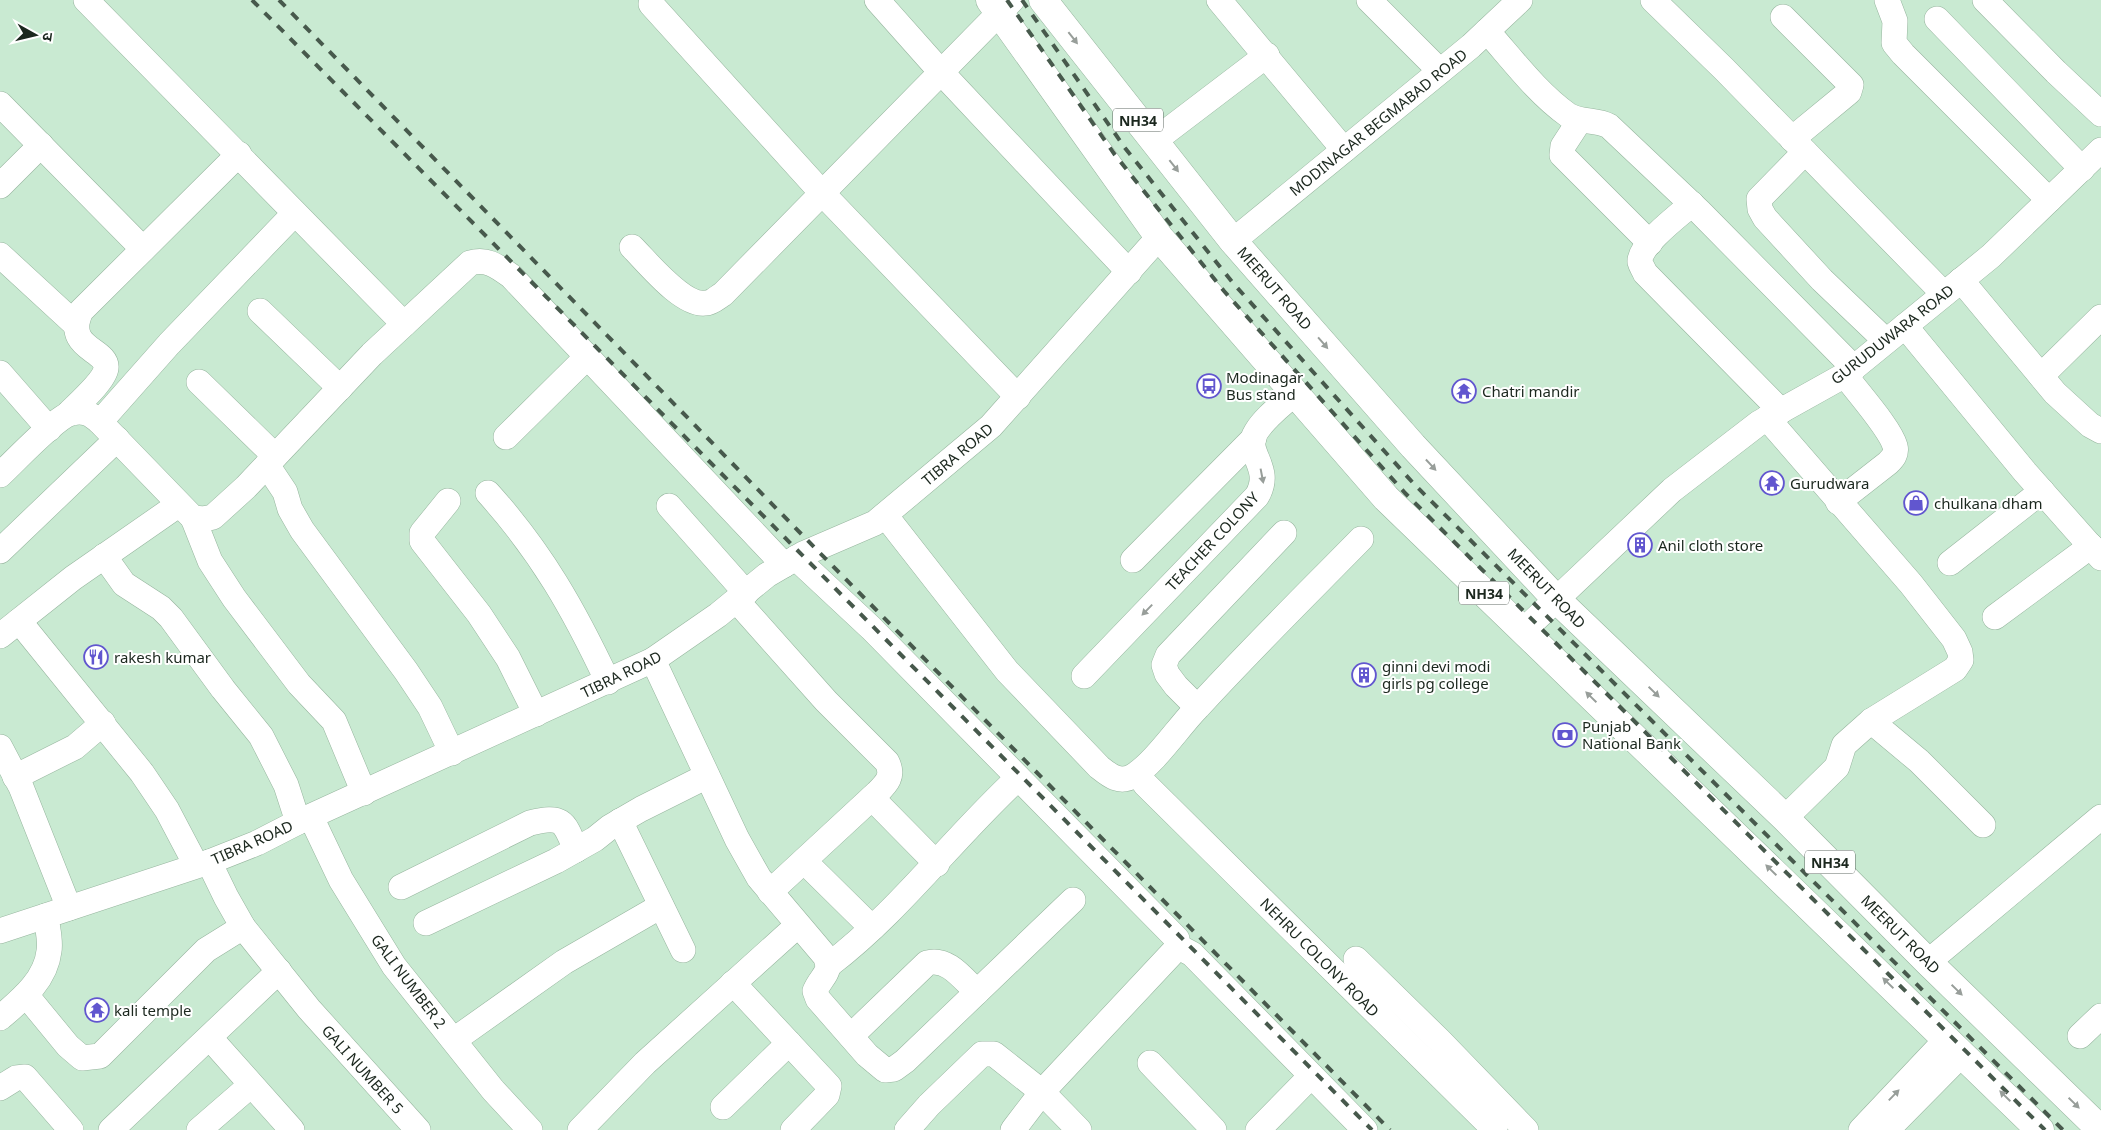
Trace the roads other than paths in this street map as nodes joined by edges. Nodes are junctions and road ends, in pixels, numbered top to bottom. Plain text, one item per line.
1 (86, 0) edge
2 (877, 0) edge
3 (1043, 0) edge
4 (1219, 0) edge
5 (1369, 0) edge
6 (1520, 0) edge
7 (1653, 0) edge
8 (1887, 0) edge
9 (1985, 0) edge
10 (651, 4) dead end
11 (1000, 4) edge
12 (1783, 17) dead end
13 (1937, 19) dead end
14 (1487, 31) junction
15 (1267, 55) junction
16 (1440, 71) junction
17 (942, 72) junction
18 (0, 104) edge
19 (2101, 114) edge
20 (1580, 120) junction
21 (1154, 141) junction
22 (41, 145) junction
23 (1798, 146) junction
24 (1344, 150) junction
25 (2101, 150) edge
26 (239, 154) junction
27 (2082, 169) junction
28 (0, 186) edge
29 (823, 194) junction
30 (2049, 200) junction
31 (1692, 204) junction
32 (294, 214) junction
33 (1159, 236) junction
34 (1233, 241) junction
35 (1650, 242) junction
36 (632, 247) dead end
37 (143, 249) junction
38 (0, 255) edge
39 (1128, 272) junction
40 (1953, 287) junction
41 (260, 312) dead end
42 (2101, 317) edge
43 (75, 324) junction
44 (404, 324) junction
45 (1896, 333) junction
46 (588, 356) junction
47 (1849, 371) junction
48 (0, 373) edge
49 (2040, 376) junction
50 (199, 382) dead end
51 (340, 388) junction
52 (1295, 393) junction
53 (1018, 397) junction
54 (69, 413) junction
55 (1774, 414) junction
56 (49, 429) junction
57 (109, 430) junction
58 (2101, 431) edge
59 (506, 437) dead end
60 (1254, 438) junction
61 (271, 461) junction
62 (0, 475) edge
63 (2042, 491) junction
64 (488, 492) dead end
65 (448, 502) dead end
66 (1838, 502) junction
67 (669, 506) dead end
68 (185, 511) junction
69 (885, 515) junction
70 (1284, 533) dead end
71 (1361, 539) dead end
72 (0, 551) edge
73 (2096, 552) edge
74 (104, 556) junction
75 (1133, 560) dead end
76 (790, 562) junction
77 (1950, 563) dead end
78 (741, 597) junction
79 (1555, 598) junction
80 (1995, 617) dead end
81 (10, 629) edge
82 (1523, 631) junction
83 (653, 660) junction
84 (1084, 676) dead end
85 (608, 682) junction
86 (1197, 707) junction
87 (536, 714) junction
88 (1871, 721) junction
89 (103, 723) junction
90 (0, 747) edge
91 (452, 753) junction
92 (706, 776) junction
93 (1018, 778) junction
94 (1145, 784) dead end
95 (12, 786) edge
96 (364, 793) junction
97 (872, 798) junction
98 (2101, 817) edge
99 (1785, 818) junction
100 (304, 819) junction
101 (620, 821) junction
102 (1983, 825) dead end
103 (576, 850) junction
104 (804, 861) junction
105 (202, 864) junction
106 (937, 864) junction
107 (400, 887) dead end
108 (770, 892) junction
109 (1073, 900) dead end
110 (661, 906) junction
111 (58, 912) junction
112 (426, 923) dead end
113 (798, 925) junction
114 (243, 927) junction
115 (872, 928) junction
116 (0, 930) edge
117 (1177, 946) junction
118 (683, 950) dead end
119 (1356, 959) dead end
120 (1928, 962) junction
121 (829, 965) junction
122 (279, 971) junction
123 (733, 983) junction
124 (977, 992) junction
125 (26, 995) junction
126 (2101, 1016) edge
127 (0, 1018) edge
128 (851, 1036) junction
129 (2080, 1036) dead end
130 (210, 1038) junction
131 (454, 1040) junction
132 (789, 1043) junction
133 (1954, 1047) junction
134 (1150, 1063) dead end
135 (1311, 1076) junction
136 (251, 1085) junction
137 (0, 1088) edge
138 (1042, 1092) junction
139 (723, 1107) dead end
140 (71, 1130) edge
141 (111, 1130) edge
142 (199, 1130) edge
143 (292, 1130) edge
144 (418, 1130) edge
145 (530, 1130) edge
146 (580, 1130) edge
147 (793, 1130) edge
148 (908, 1130) edge
149 (1012, 1130) edge
150 (1079, 1130) edge
151 (1214, 1130) edge
152 (1258, 1130) edge
153 (1365, 1130) edge
154 (1495, 1130) edge
155 (1526, 1130) edge
156 (1861, 1130) edge
157 (1887, 1130) edge
158 (2040, 1130) edge
159 (2101, 1130) edge

1 - 26 street
2 - 17 street
3 -> 21 highway, MEERUT ROAD / NH34
4 - 15 street
5 - 16 street
6 - 14 street, MODINAGAR BEGMABAD ROAD
7 - 23 street
8 - 30 street
9 - 19 street
10 - 29 street
11 - 17 street
11 - 33 highway, NH34
12 - 23 street
13 - 27 street
14 - 16 street, MODINAGAR BEGMABAD ROAD
14 - 20 street
15 - 21 street
15 - 24 street
16 - 24 street, MODINAGAR BEGMABAD ROAD
17 - 29 street
17 - 39 street
18 - 22 street
20 - 31 street
20 - 35 street
21 -> 34 highway, MEERUT ROAD / NH34
22 - 28 street
22 - 37 street
23 - 40 street
23 - 45 street
24 - 34 street, MODINAGAR BEGMABAD ROAD
25 - 27 street, GURUDUWARA ROAD
26 - 32 street
26 - 37 street
27 - 30 street, GURUDUWARA ROAD
29 - 36 street
29 - 53 street
30 - 40 street, GURUDUWARA ROAD
31 - 35 street
31 - 47 street
32 - 44 street
32 - 57 street
33 - 39 street, TIBRA ROAD
33 - 52 highway, NH34
34 -> 79 highway, MEERUT ROAD / NH34
35 - 55 street
37 - 43 street
38 - 43 street
39 - 53 street, TIBRA ROAD
40 - 45 street, GURUDUWARA ROAD
40 - 49 street
41 - 51 street
42 - 49 street
43 - 54 street
44 - 46 street
44 - 51 street
45 - 47 street, GURUDUWARA ROAD
45 - 63 street
46 - 59 street
46 - 76 street
47 - 55 street, GURUDUWARA ROAD
47 - 66 street
48 - 56 street
49 - 58 street
50 - 61 street
51 - 61 street
52 - 60 street
52 - 82 highway, NH34
53 - 69 street, TIBRA ROAD
54 - 56 street
54 - 57 street
55 - 66 street
55 - 79 street, GURUDUWARA ROAD
56 - 62 street
57 - 68 street
57 - 72 street
60 - 75 street
60 -> 84 street, TEACHER COLONY
61 - 68 street
61 - 91 street
63 - 73 street
63 - 77 street
64 - 85 street
65 - 87 street
66 - 88 street
67 - 78 street
68 - 74 street
68 - 96 street
69 - 76 street, TIBRA ROAD
69 - 86 street
70 - 86 street
71 - 86 street
73 - 80 street
74 - 81 street
74 - 100 street, GALI NUMBER 2
76 - 78 street, TIBRA ROAD
76 - 93 street
78 - 83 street, TIBRA ROAD
78 - 97 street
79 - 82 street, GURUDUWARA ROAD
79 -> 99 highway, MEERUT ROAD / NH34
81 - 89 street, GALI NUMBER 5
133 -> 82 highway, NH34
83 - 85 street, TIBRA ROAD
83 - 92 street
85 - 87 street, TIBRA ROAD
87 - 91 street, TIBRA ROAD
88 - 99 street
88 - 102 street
89 - 95 street
89 - 105 street, GALI NUMBER 5
90 - 95 street
91 - 96 street, TIBRA ROAD
92 - 101 street
92 - 108 street
93 - 106 street
93 - 117 street
94 - 154 street, NEHRU COLONY ROAD
95 - 111 street
96 - 100 street, TIBRA ROAD
97 - 104 street
97 - 106 street
98 - 120 street
99 - 120 highway, MEERUT ROAD / NH34
100 - 105 street, TIBRA ROAD
100 - 131 street, GALI NUMBER 2
101 - 103 street
101 - 110 street
103 - 107 street
103 - 112 street
104 - 108 street
104 - 115 street
105 - 111 street, TIBRA ROAD
105 - 114 street, GALI NUMBER 5
106 - 115 street
108 - 113 street
109 - 124 street
110 - 118 street
110 - 131 street
111 - 116 street, TIBRA ROAD
111 - 125 street
113 - 121 street
113 - 123 street
114 - 122 street, GALI NUMBER 5
114 - 125 street
115 - 121 street
117 - 135 street
117 - 138 street
119 - 155 street
120 -> 159 highway, MEERUT ROAD / NH34
121 - 128 street
122 - 130 street
122 - 144 street, GALI NUMBER 5
123 - 132 street
123 - 146 street
124 - 128 street
124 - 128 street
125 - 127 street
126 - 129 street
130 - 136 street
130 - 141 street
131 - 145 street, GALI NUMBER 2
132 - 139 street
132 - 147 street
156 -> 133 street
133 - 157 street
158 -> 133 highway, NH34
134 - 151 street
135 - 152 street
135 - 153 street
136 - 142 street
136 - 143 street
137 - 140 street
138 - 148 street
138 - 149 street
138 - 150 street

